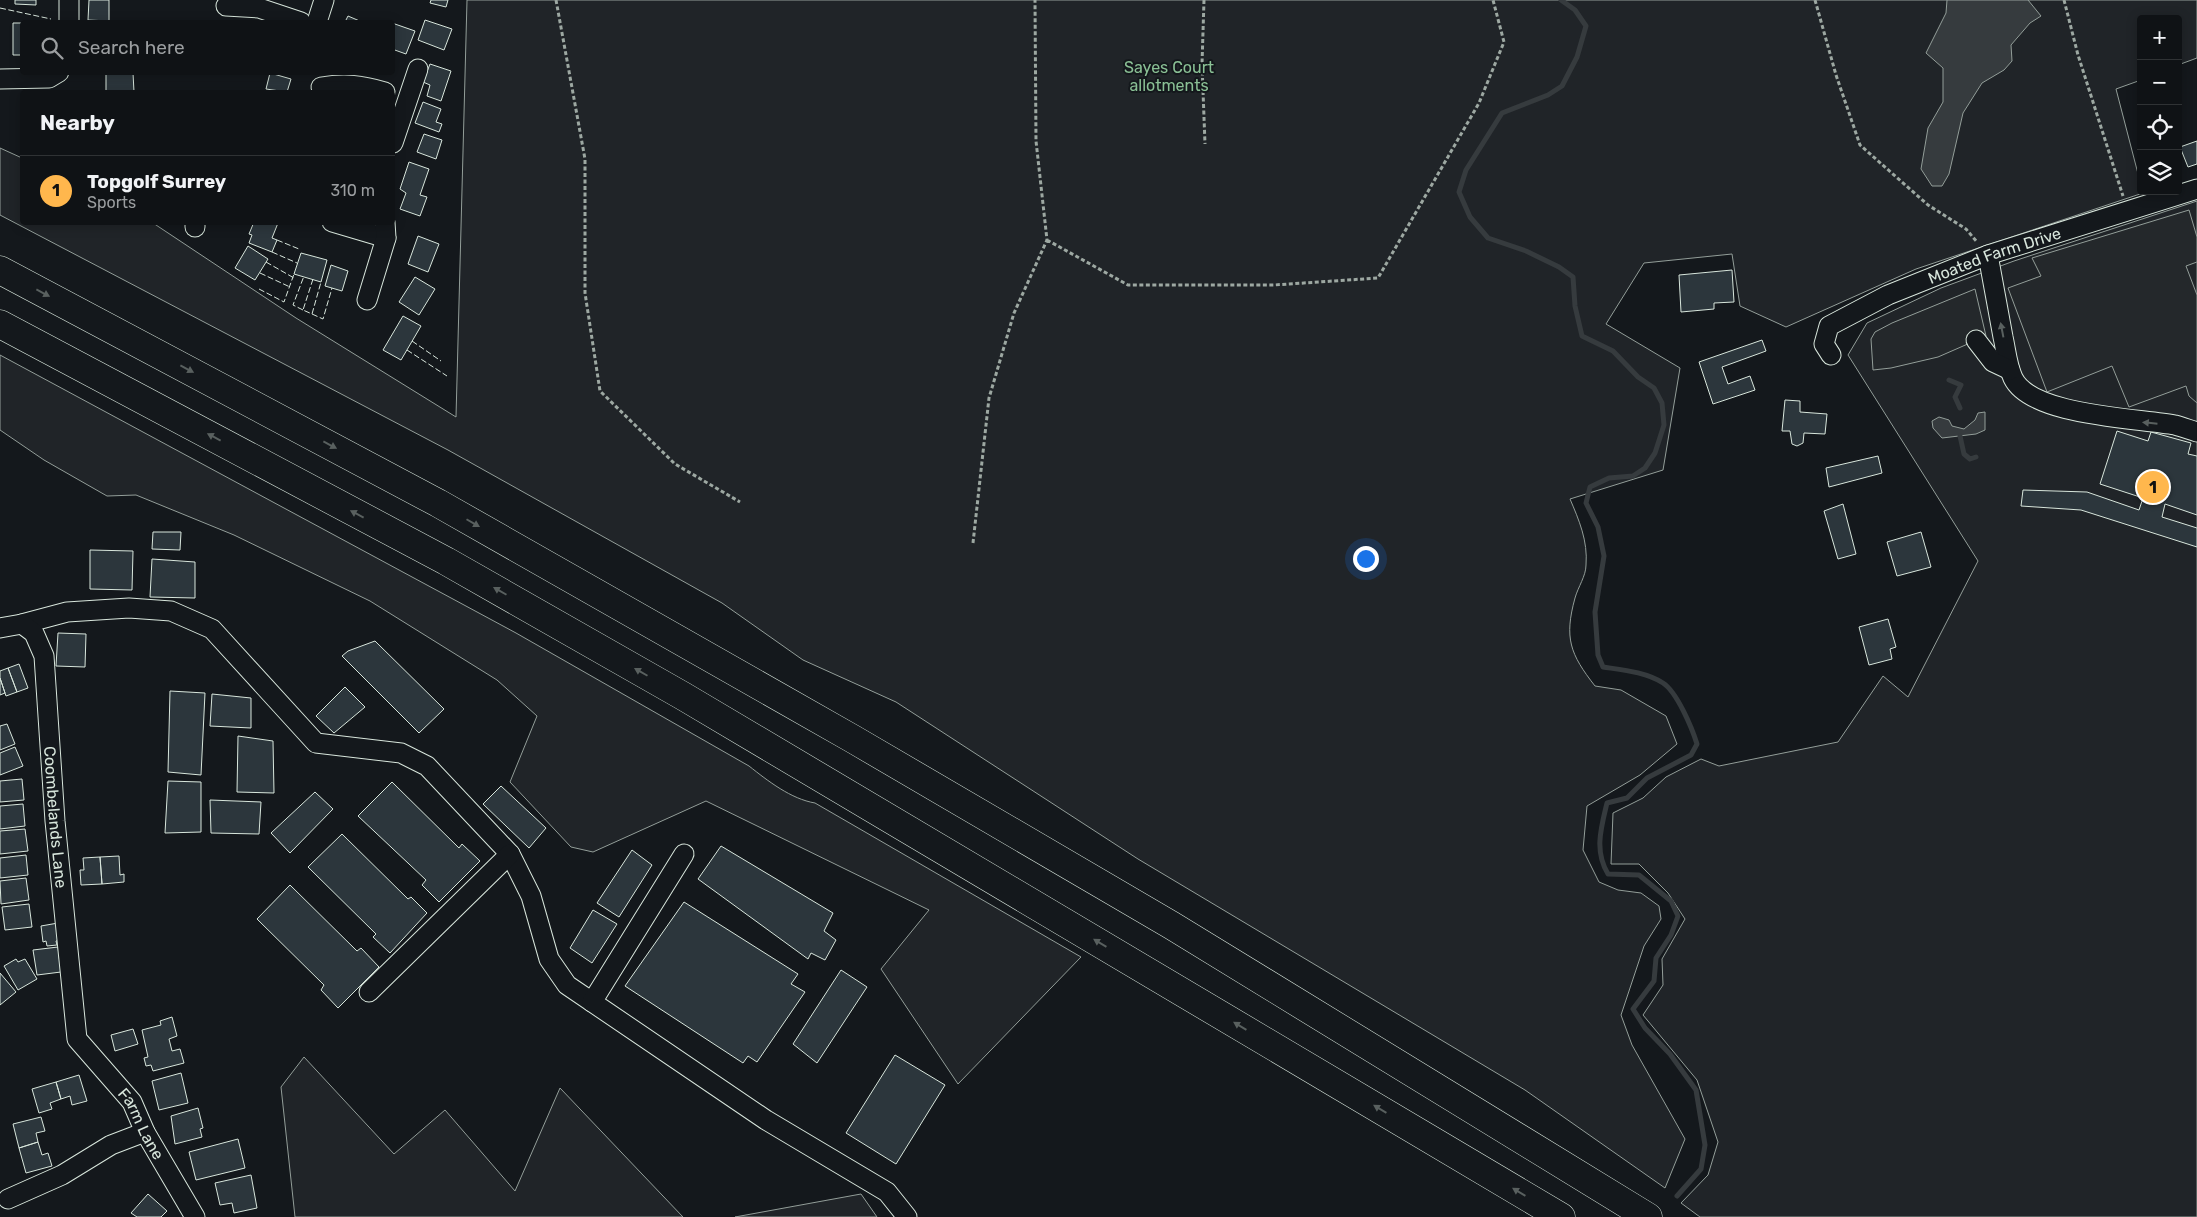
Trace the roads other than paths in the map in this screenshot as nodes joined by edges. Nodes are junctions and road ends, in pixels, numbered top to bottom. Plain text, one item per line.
1 (69, 0) edge
2 (324, 0) edge
3 (226, 6) dead end
4 (69, 20) edge
5 (295, 20) edge
6 (319, 20) edge
7 (418, 69) dead end
8 (54, 75) edge
9 (0, 79) edge
10 (320, 84) edge
11 (378, 90) edge
12 (400, 97) edge
13 (395, 130) edge
14 (2197, 190) edge
15 (352, 225) edge
16 (386, 230) edge
17 (1988, 255) junction
18 (0, 270) edge
19 (367, 300) dead end
20 (0, 324) edge
21 (1976, 340) dead end
22 (1832, 355) dead end
23 (2010, 370) junction
24 (2197, 432) edge
25 (22, 624) junction
26 (0, 628) edge
27 (510, 854) junction
28 (684, 854) dead end
29 (369, 992) dead end
30 (592, 1002) junction
31 (76, 1039) joint
32 (146, 1132) junction
33 (8, 1199) dead end
34 (195, 1217) edge
35 (907, 1217) edge
36 (1561, 1217) edge
37 (1648, 1217) edge

1 - 4 street
2 - 6 street
3 - 5 street
7 - 12 street
8 - 9 street
10 - 11 street
12 - 13 street
14 - 17 street, Moated Farm Drive
15 - 16 street
16 - 19 street
17 - 22 street, Moated Farm Drive
23 -> 17 street
18 -> 37 highway
36 -> 20 highway
21 - 23 street
24 -> 23 street
25 - 26 street
25 - 27 street
25 - 31 street, Coombelands Lane
27 - 29 street
27 - 30 street
28 - 30 street
30 - 35 street
31 - 32 street, Farm Lane
32 - 33 street
32 - 34 street, Farm Lane

